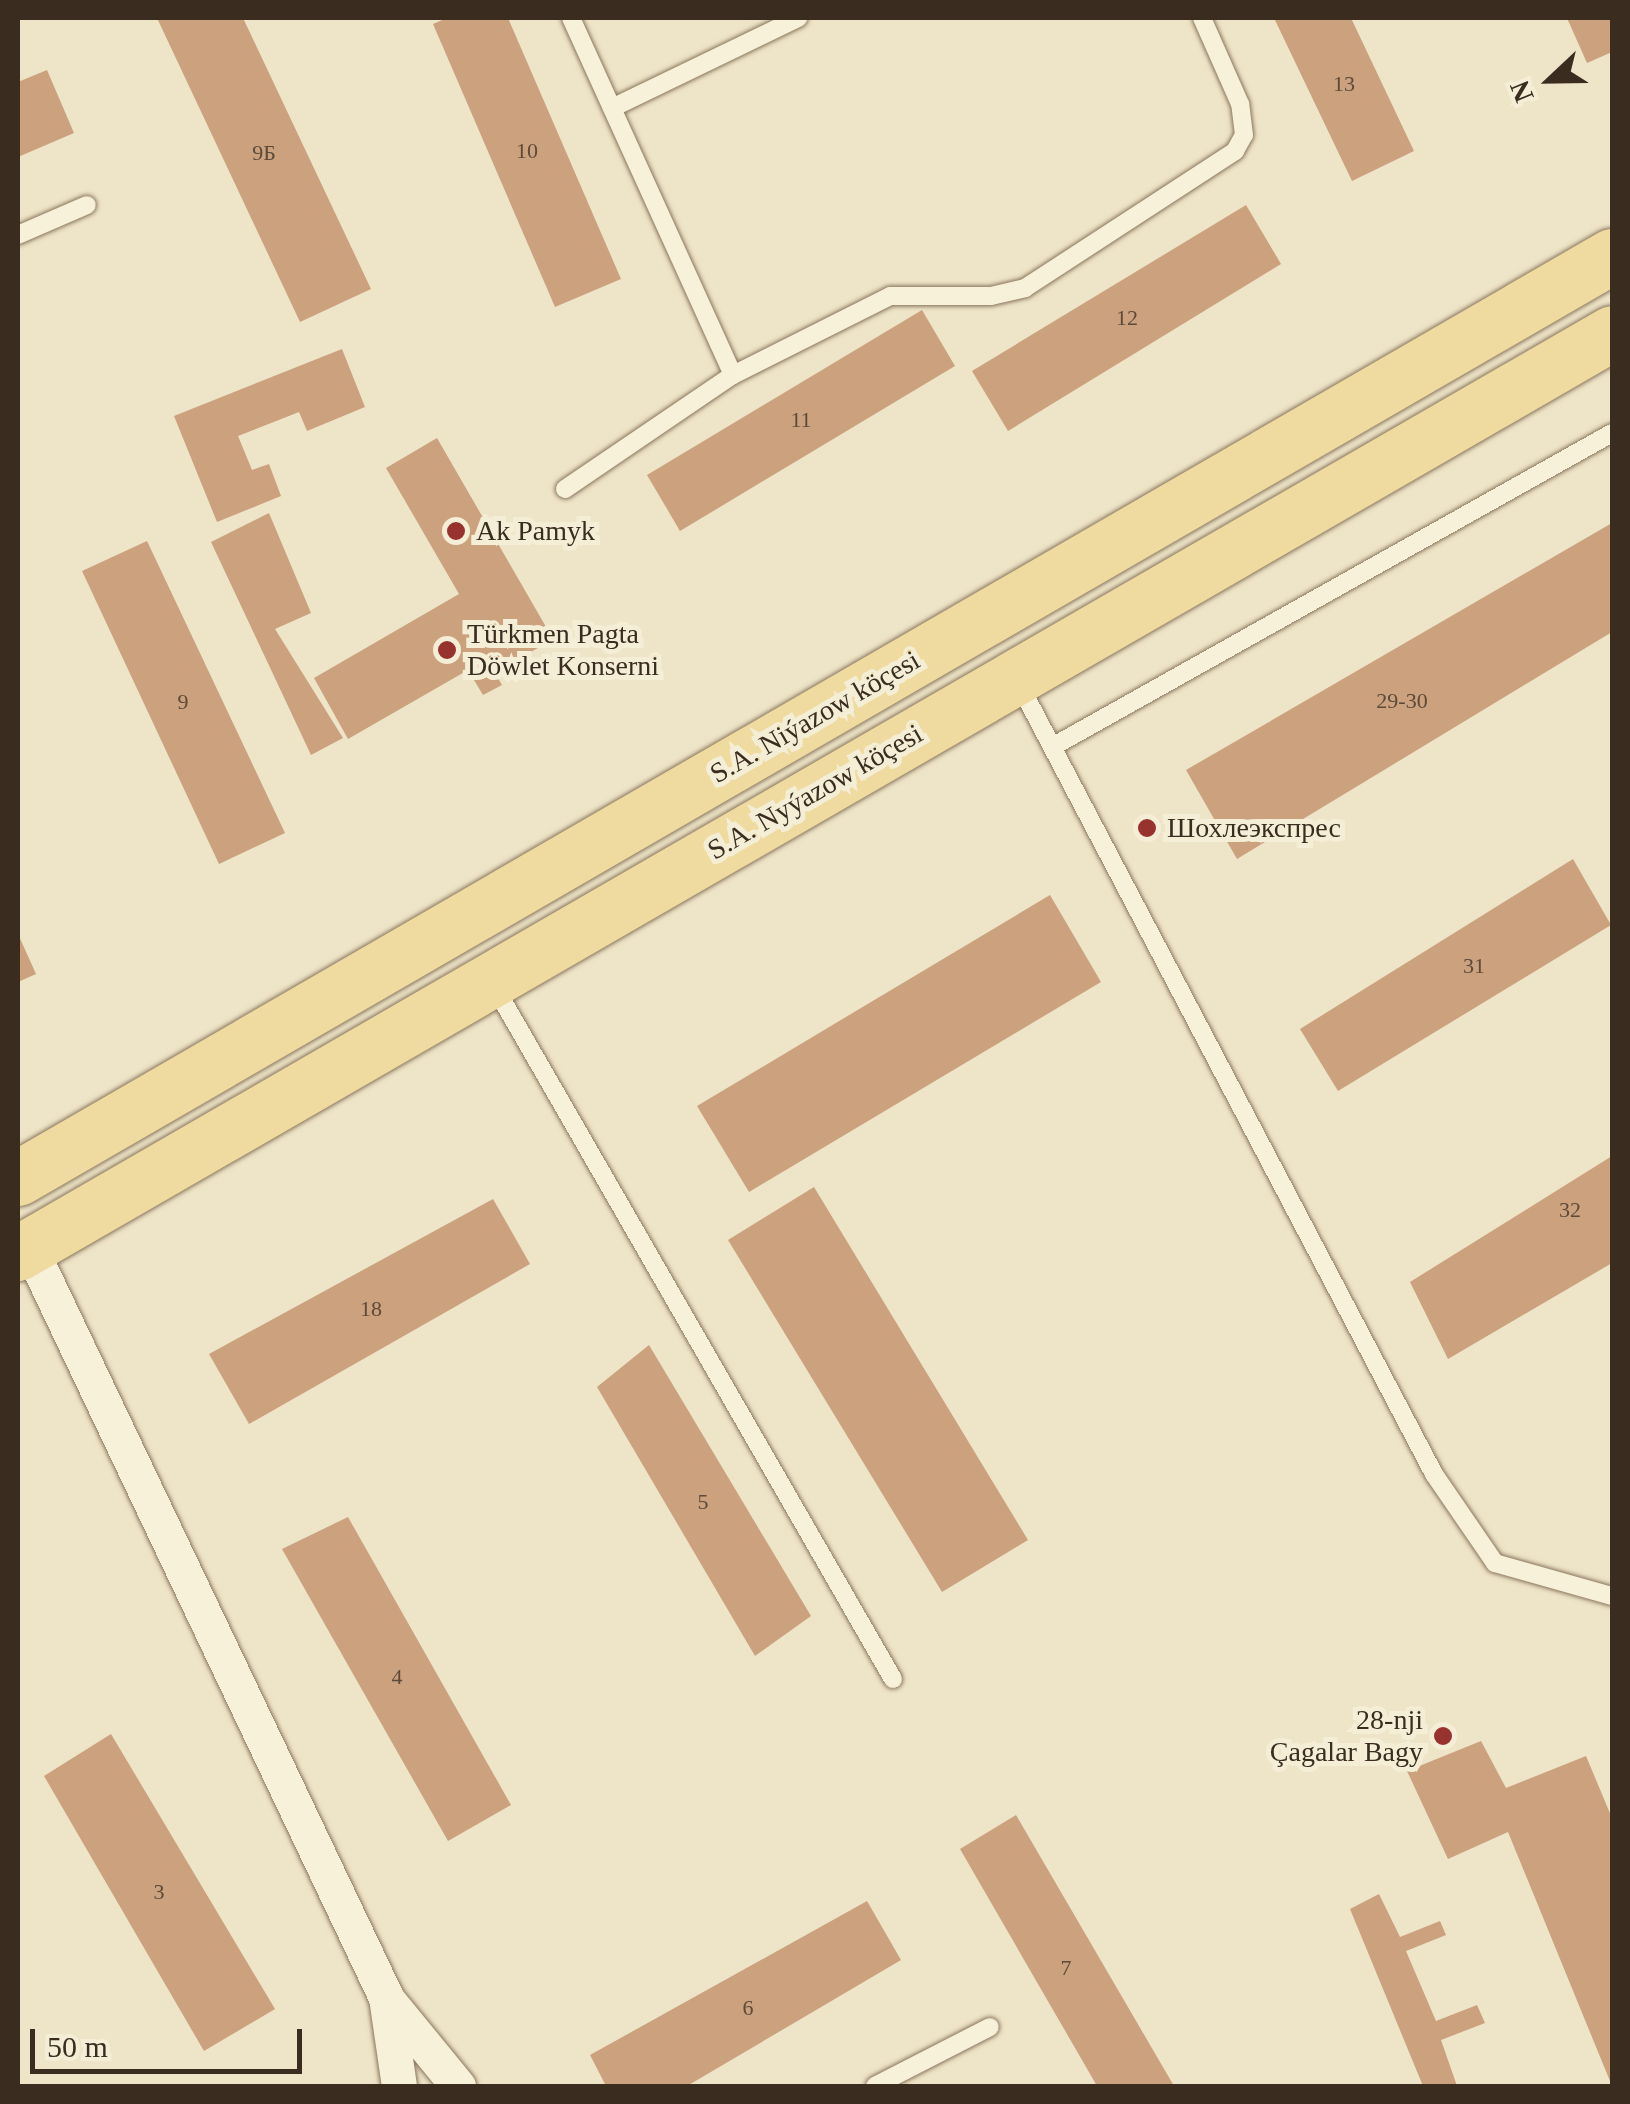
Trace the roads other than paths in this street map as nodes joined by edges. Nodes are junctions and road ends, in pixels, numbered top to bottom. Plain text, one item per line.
1 (571, 18) edge
2 (798, 18) edge
3 (1202, 18) edge
4 (612, 108) junction
5 (87, 205) dead end
6 (18, 236) edge
7 (1612, 256) edge
8 (1612, 333) edge
9 (733, 374) junction
10 (1612, 432) edge
11 (565, 488) dead end
12 (1015, 676) junction
13 (1052, 747) junction
14 (490, 980) junction
15 (18, 1178) edge
16 (23, 1249) edge
17 (1612, 1596) edge
18 (893, 1678) dead end
19 (386, 1997) junction
20 (990, 2027) dead end
21 (399, 2086) edge
22 (458, 2086) edge
23 (875, 2086) edge

1 - 4 lane
2 - 4 lane
3 - 9 lane
4 - 9 lane
5 - 6 lane
7 - 15 main road, S.A. Niýazow köçesi
8 - 12 main road, S.A. Nyýazow köçesi
9 - 11 lane
10 - 13 lane
12 - 13 lane
12 - 14 main road, S.A. Nyýazow köçesi
13 - 17 lane
14 - 16 main road, S.A. Nyýazow köçesi
14 - 18 lane
16 - 19 street
19 - 21 street
19 - 22 street
20 - 23 lane

